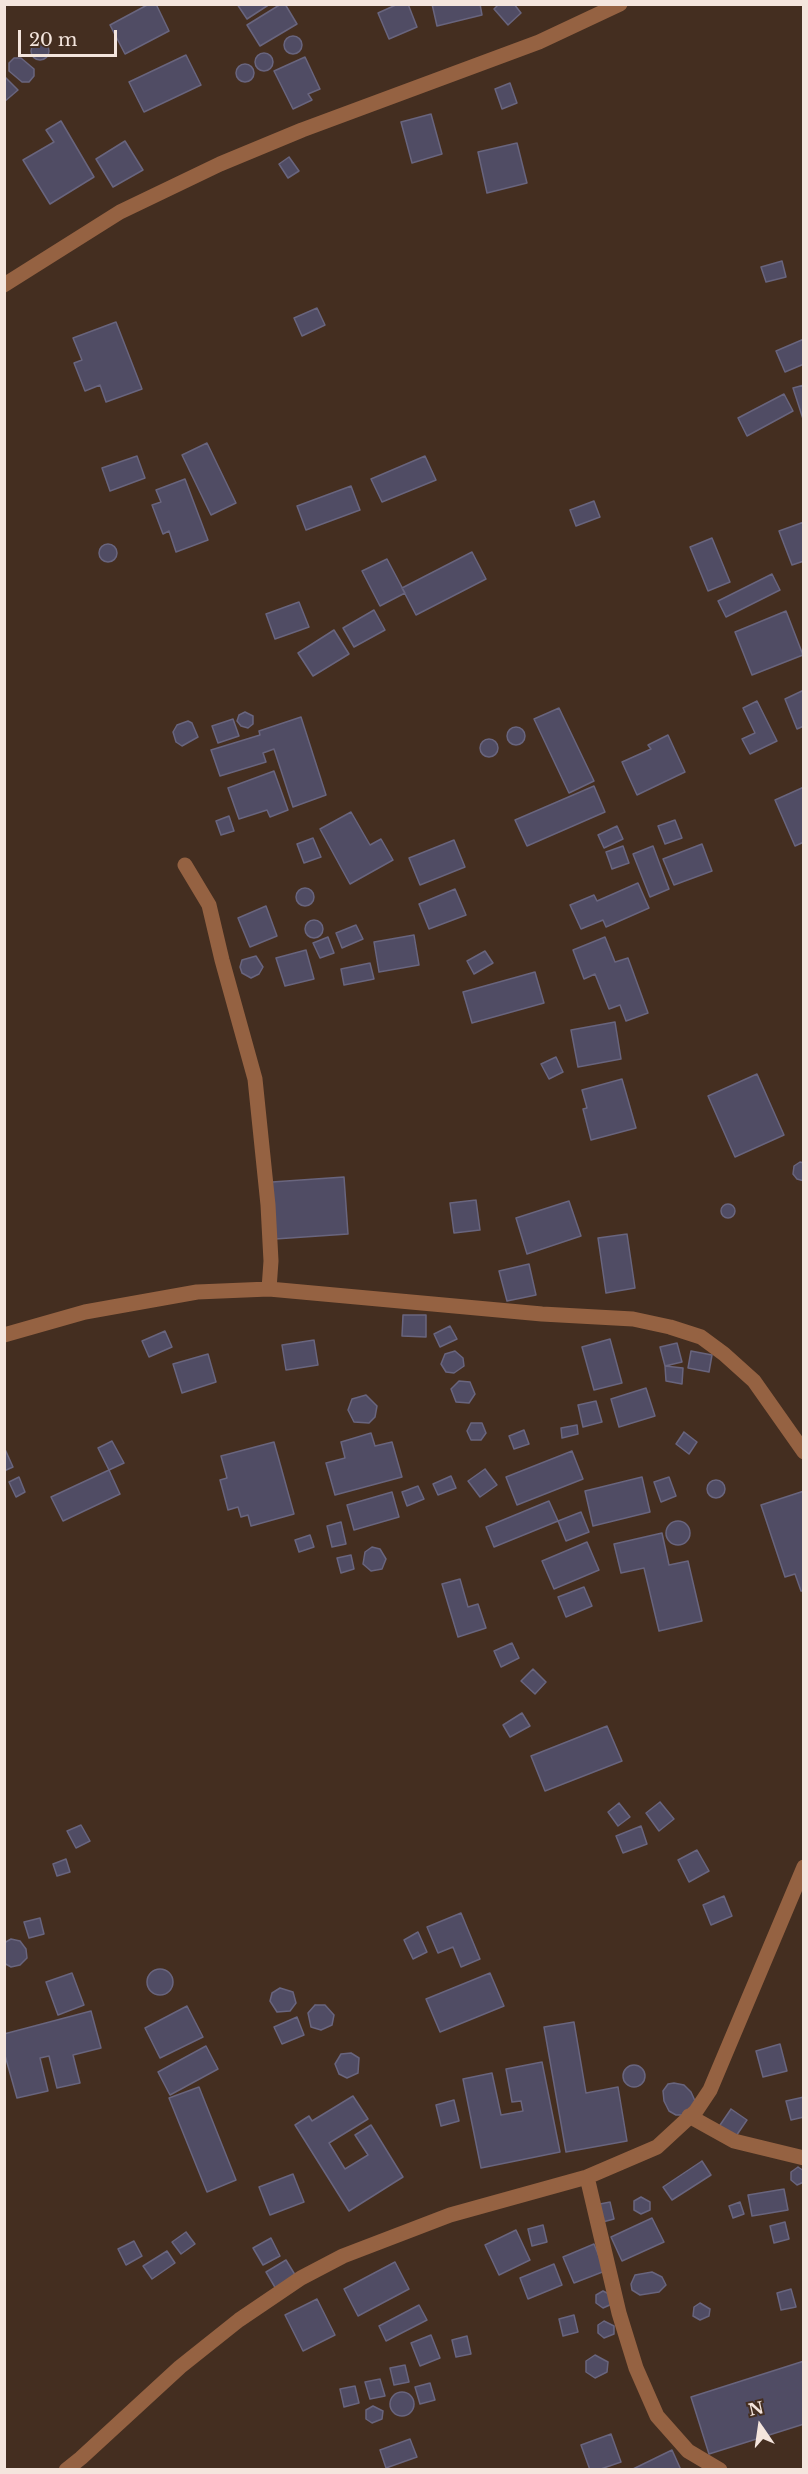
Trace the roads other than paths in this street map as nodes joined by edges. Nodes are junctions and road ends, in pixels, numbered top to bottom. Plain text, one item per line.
1 (620, 4) edge
2 (4, 285) edge
3 (185, 865) dead end
4 (269, 1289) junction
5 (4, 1335) edge
6 (804, 1452) edge
7 (804, 1868) edge
8 (689, 2115) junction
9 (804, 2158) edge
10 (587, 2177) junction
11 (66, 2469) edge
12 (720, 2469) edge

1 - 2 street
3 - 4 street
4 - 5 street
4 - 6 street
7 - 8 street
8 - 9 street
8 - 10 street
10 - 11 street
10 - 12 street

